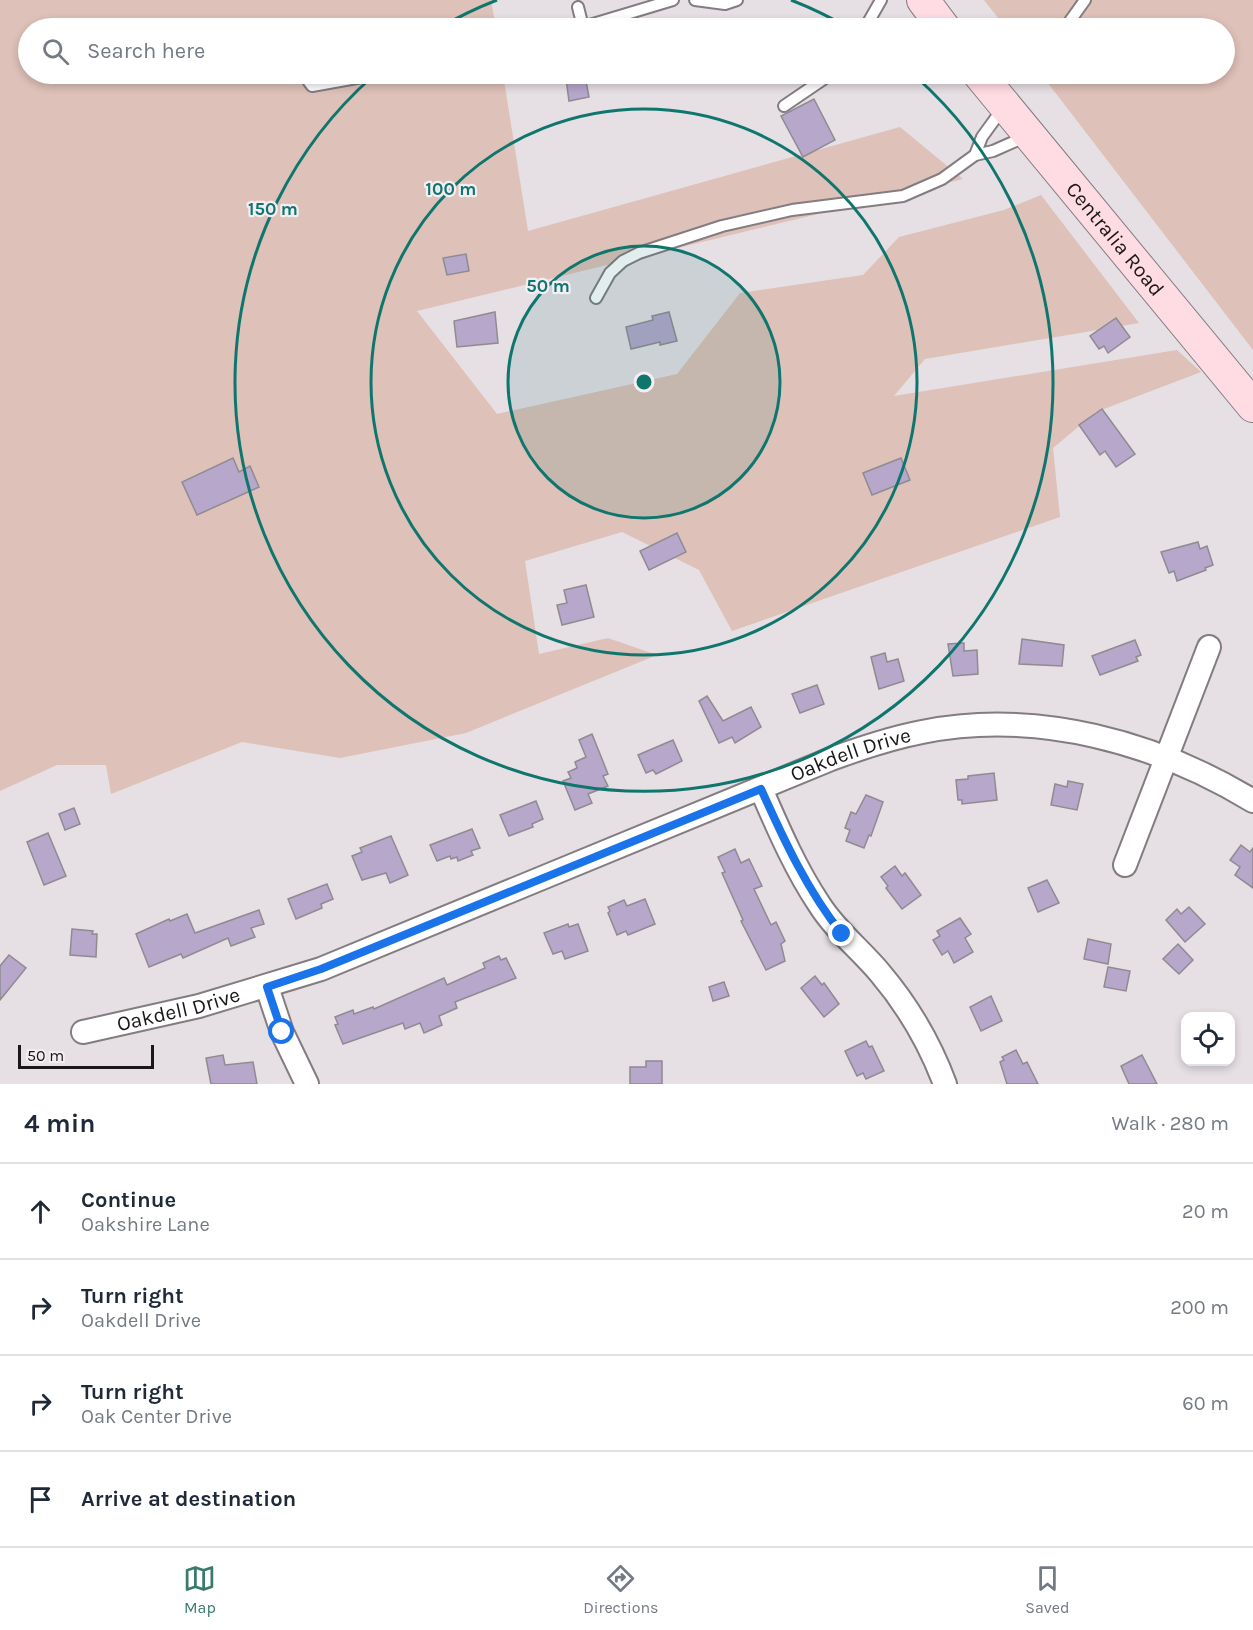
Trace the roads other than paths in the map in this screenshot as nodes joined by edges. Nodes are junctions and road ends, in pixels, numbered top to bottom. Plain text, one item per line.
1 (674, 0) edge
2 (695, 0) edge
3 (737, 0) edge
4 (881, 0) edge
5 (923, 0) edge
6 (1085, 0) edge
7 (578, 7) dead end
8 (579, 18) edge
9 (614, 18) edge
10 (871, 18) edge
11 (936, 18) edge
12 (1072, 18) edge
13 (816, 84) edge
14 (997, 85) edge
15 (784, 106) dead end
16 (1028, 135) junction
17 (975, 155) junction
18 (596, 298) dead end
19 (1253, 406) edge
20 (1209, 647) dead end
21 (1166, 758) junction
22 (761, 789) junction
23 (1253, 801) edge
24 (1125, 865) dead end
25 (267, 987) junction
26 (83, 1032) dead end
27 (307, 1084) edge
28 (945, 1084) edge

1 - 9 lane
2 - 3 lane
4 - 10 lane
5 - 11 main road
6 - 12 lane
7 - 8 lane
13 - 15 lane
14 - 16 main road, Centralia Road
14 - 17 lane
16 - 17 lane
16 - 19 main road, Centralia Road
17 - 18 lane
20 - 21 street
21 - 22 street, Oakdell Drive
21 - 23 street, Oakdell Drive
21 - 24 street
22 - 25 street, Oakdell Drive
22 - 28 street
25 - 26 street, Oakdell Drive
25 - 27 street

